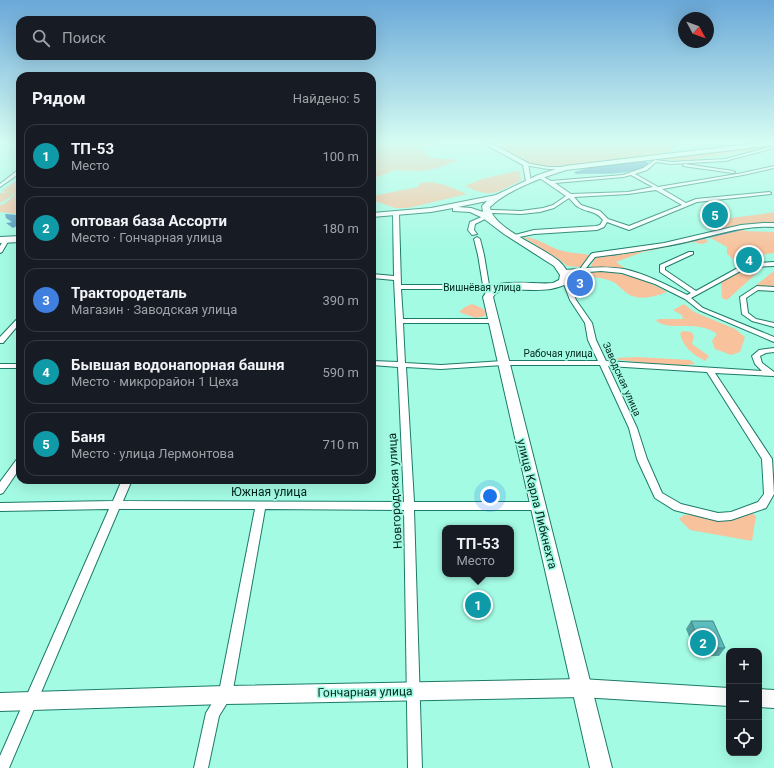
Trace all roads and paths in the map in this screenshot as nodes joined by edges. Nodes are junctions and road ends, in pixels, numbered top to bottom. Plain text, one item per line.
1 (12, 177) edge
2 (528, 177) edge
3 (538, 177) edge
4 (541, 177) edge
5 (617, 177) edge
6 (638, 177) edge
7 (721, 177) edge
8 (529, 181) junction
9 (550, 182) junction
10 (0, 186) edge
11 (658, 188) junction
12 (506, 192) junction
13 (770, 193) dead end
14 (570, 196) junction
15 (672, 196) junction
16 (478, 201) junction
17 (696, 201) junction
18 (686, 205) junction
19 (419, 212) junction
20 (487, 212) junction
21 (396, 214) junction
22 (376, 215) edge
23 (606, 220) junction
24 (774, 224) edge
25 (514, 236) junction
26 (16, 239) edge
27 (3, 240) edge
28 (0, 251) edge
29 (692, 254) dead end
30 (774, 264) edge
31 (582, 270) junction
32 (564, 276) junction
33 (376, 277) edge
34 (397, 282) junction
35 (774, 289) edge
36 (487, 292) junction
37 (695, 293) junction
38 (687, 298) junction
39 (399, 320) junction
40 (493, 321) junction
41 (16, 323) edge
42 (774, 326) edge
43 (774, 340) edge
44 (0, 341) edge
45 (773, 350) edge
46 (757, 360) junction
47 (376, 363) edge
48 (503, 363) junction
49 (602, 363) junction
50 (401, 365) junction
51 (0, 366) edge
52 (16, 366) edge
53 (709, 370) junction
54 (744, 372) junction
55 (773, 374) edge
56 (771, 460) edge
57 (16, 467) edge
58 (125, 484) edge
59 (0, 490) edge
60 (116, 505) junction
61 (261, 505) junction
62 (410, 506) junction
63 (537, 506) junction
64 (0, 507) edge
65 (581, 688) junction
66 (414, 691) junction
67 (225, 695) junction
68 (726, 697) edge
69 (762, 698) edge
70 (774, 699) edge
71 (31, 701) junction
72 (0, 702) edge
73 (2, 768) edge
74 (201, 768) edge
75 (416, 768) edge
76 (601, 768) edge

1 - 10 street
2 - 8 street
3 - 8 main road
4 - 9 street
5 - 9 street
6 - 11 street
7 - 11 street
8 - 12 main road
9 - 14 street
11 - 14 street
11 - 15 street
12 - 16 main road
12 - 20 main road
13 - 17 street
14 - 20 street
14 - 23 street
15 - 17 street
15 - 18 street
16 - 19 main road
16 - 20 main road
17 - 18 street
18 - 23 street
19 - 20 main road
19 - 21 main road
20 - 25 main road, Заводская улица
20 - 36 street, улица Карла Либкнехта
21 - 22 main road
21 - 34 street, Новгородская улица
23 - 25 street
24 - 31 street
25 - 32 main road, Заводская улица
26 - 27 main road
27 - 28 street
29 - 37 street
30 - 37 street
31 - 32 street
31 - 38 street
32 - 36 main road, Вишнёвая улица
32 - 49 street, Заводская улица
33 - 34 street, Вишнёвая улица
34 - 36 street, Вишнёвая улица
34 - 39 street, Новгородская улица
35 - 42 street
36 - 40 main road, улица Карла Либкнехта
37 - 38 street
38 - 43 street
39 - 40 street
39 - 50 street, Новгородская улица
40 - 48 main road, улица Карла Либкнехта
41 - 44 street
45 - 46 street
46 - 54 street
46 - 55 street
47 - 50 street, Рабочая улица
48 - 49 street, Рабочая улица
48 - 50 street, Рабочая улица
48 - 63 main road, улица Карла Либкнехта
49 - 53 street, Рабочая улица
49 - 56 street, Заводская улица
50 - 62 street, Новгородская улица
51 - 52 street
53 - 54 street, Рабочая улица
53 - 56 street
54 - 55 street, Рабочая улица
57 - 59 street
58 - 60 street
60 - 61 street, Южная улица
60 - 64 street, Южная улица
60 - 71 street
61 - 62 street, Южная улица
61 - 67 street
62 - 63 street, Южная улица
62 - 66 street, Новгородская улица
63 - 65 main road, улица Карла Либкнехта
65 - 66 street, Гончарная улица
65 - 68 street, Гончарная улица
65 - 76 main road, улица Карла Либкнехта
66 - 67 street, Гончарная улица
66 - 75 street, Новгородская улица
67 - 71 street, Гончарная улица
67 - 74 street
69 - 70 street
71 - 72 street, Гончарная улица
71 - 73 street

